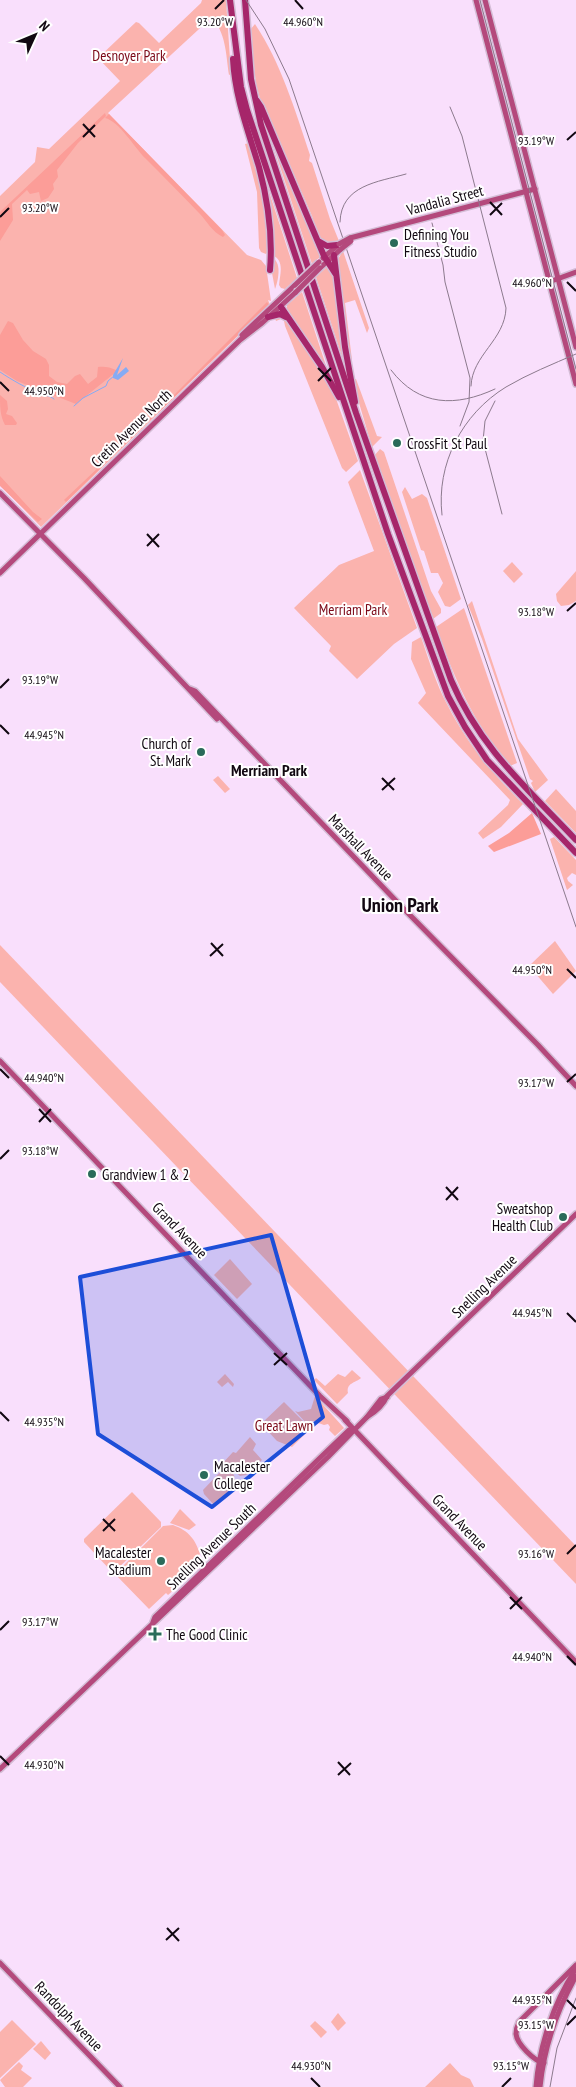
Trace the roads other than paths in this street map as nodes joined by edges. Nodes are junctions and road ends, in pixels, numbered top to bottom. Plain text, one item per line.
1 (230, 0) edge
2 (245, 0) edge
3 (476, 0) edge
4 (486, 0) edge
5 (235, 43) junction
6 (254, 98) junction
7 (535, 190) junction
8 (526, 192) junction
9 (314, 230) junction
10 (339, 246) junction
11 (334, 255) junction
12 (326, 259) junction
13 (320, 265) junction
14 (270, 270) dead end
15 (576, 272) edge
16 (336, 273) junction
17 (558, 278) junction
18 (549, 282) junction
19 (280, 306) junction
20 (268, 317) junction
21 (287, 317) junction
22 (240, 340) junction
23 (576, 347) edge
24 (576, 384) edge
25 (344, 404) junction
26 (356, 413) junction
27 (0, 493) edge
28 (40, 534) junction
29 (0, 573) edge
30 (576, 840) edge
31 (576, 853) edge
32 (0, 1061) edge
33 (576, 1086) edge
34 (576, 1214) edge
35 (409, 1376) joint
36 (354, 1429) junction
37 (324, 1454) junction
38 (318, 1466) junction
39 (153, 1622) junction
40 (576, 1662) edge
41 (0, 1769) edge
42 (0, 1963) edge
43 (576, 1967) edge
44 (576, 1976) edge
45 (530, 2016) dead end
46 (531, 2055) junction
47 (541, 2062) junction
48 (120, 2087) edge
49 (536, 2087) edge
50 (540, 2087) edge

1 - 5 highway
2 - 6 highway
3 - 8 main road
4 - 7 main road
5 - 14 highway
5 - 25 highway
6 - 9 highway
6 - 26 highway
7 - 8 main road, Vandalia Street
7 - 17 main road
8 - 10 main road, Vandalia Street, bridge
8 - 18 main road
9 - 10 highway
9 - 12 highway
10 - 11 main road, Vandalia Street
10 - 12 main road, Vandalia Street
11 - 12 main road, Vandalia Street
11 - 16 highway
12 - 13 main road, Cretin Avenue North
12 - 16 highway
13 - 19 main road, Cretin Avenue North, bridge
13 - 22 main road, Cretin Avenue North, bridge
15 - 17 main road
16 - 26 highway
17 - 18 main road
17 - 23 main road
18 - 24 main road
19 - 20 main road, Cretin Avenue North
19 - 21 highway
20 - 21 highway
20 - 22 main road, Cretin Avenue North
21 - 25 highway
22 - 28 main road, Cretin Avenue North
25 - 31 highway
26 - 30 highway
27 - 28 main road, Marshall Avenue
28 - 29 main road, Cretin Avenue North
28 - 33 main road, Marshall Avenue
32 - 36 main road, Grand Avenue
34 - 35 main road, Snelling Avenue
35 - 36 main road, Snelling Avenue South
36 - 37 main road, Snelling Avenue South
36 - 38 main road, Snelling Avenue South
36 - 40 main road, Grand Avenue
37 - 38 main road
37 - 39 main road, Snelling Avenue South
38 - 39 main road, Snelling Avenue South
39 - 41 main road, Snelling Avenue South
42 - 48 main road, Randolph Avenue
43 - 46 main road
43 - 47 main road
44 - 47 main road
45 - 47 main road
46 - 47 main road
46 - 49 main road
47 - 49 main road
47 - 50 main road

